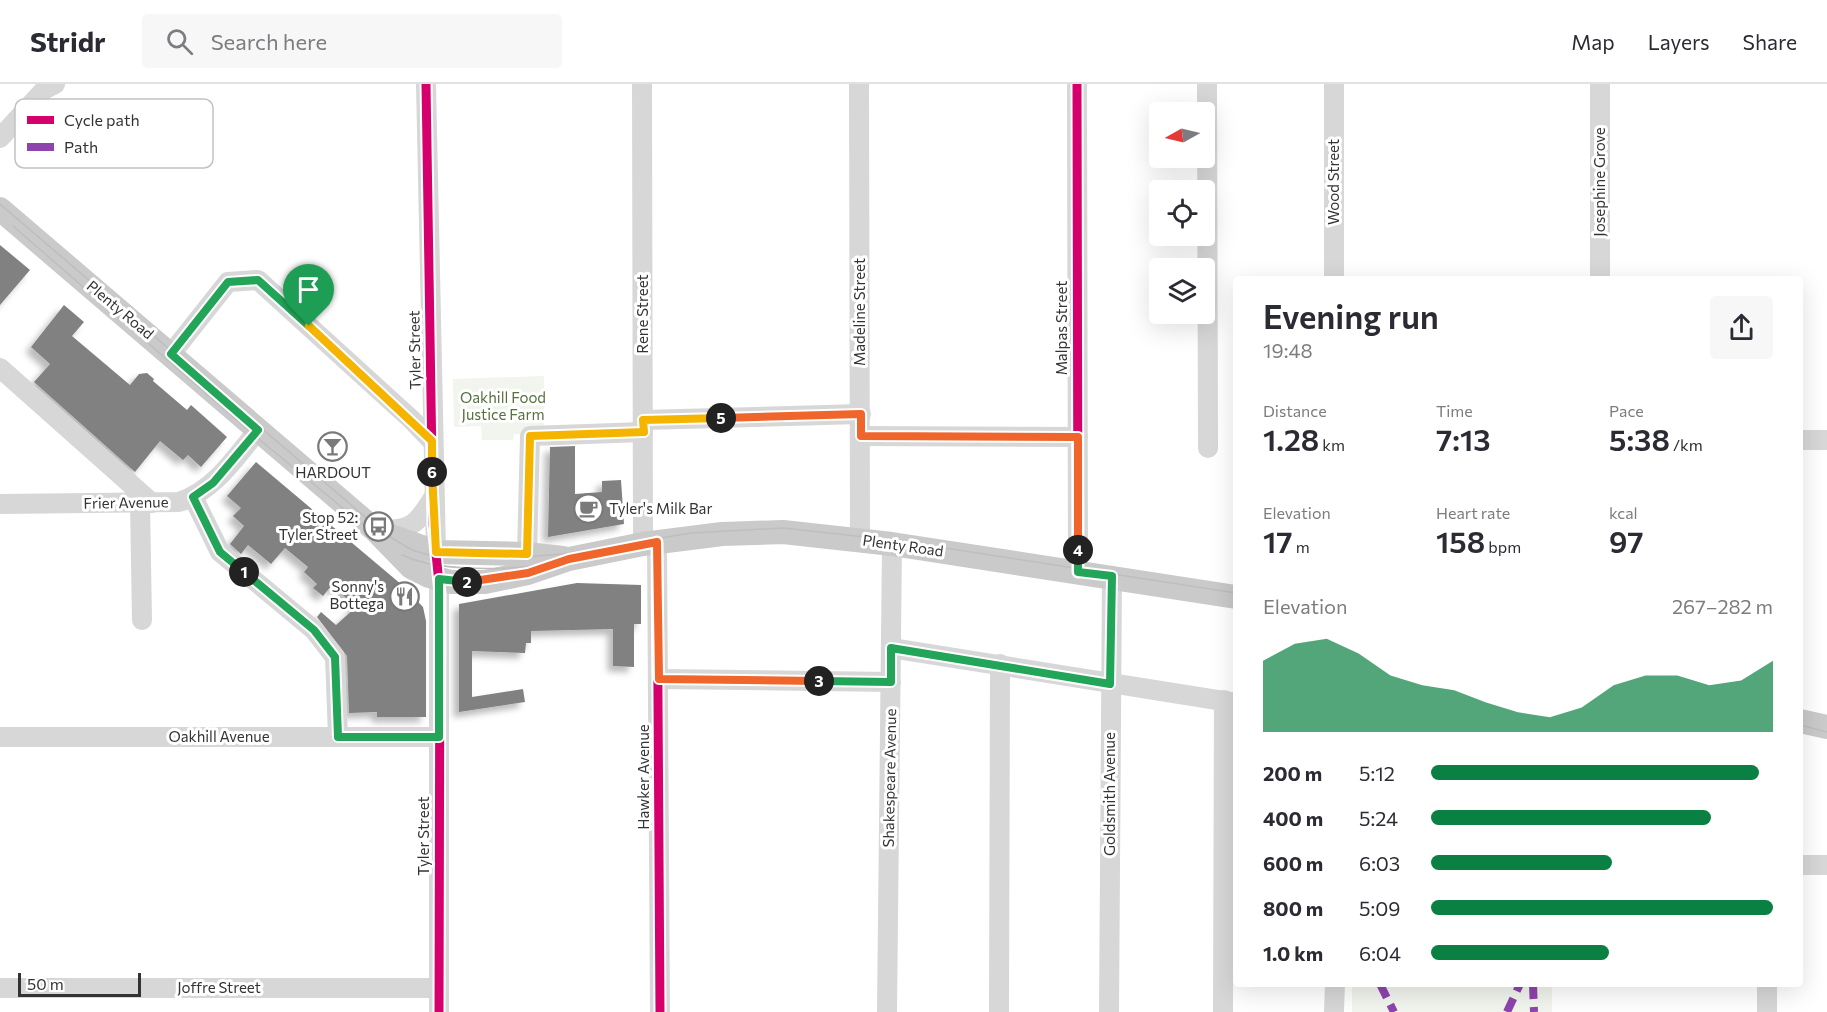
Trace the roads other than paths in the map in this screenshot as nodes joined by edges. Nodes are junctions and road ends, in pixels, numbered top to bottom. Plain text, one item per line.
1 (426, 84) edge
2 (642, 84) edge
3 (859, 84) edge
4 (1077, 84) edge
5 (1207, 84) edge
6 (1334, 84) edge
7 (1600, 84) edge
8 (46, 86) edge
9 (34, 99) edge
10 (15, 121) edge
11 (0, 138) edge
12 (0, 209) edge
13 (1334, 276) edge
14 (1600, 276) edge
15 (171, 354) junction
16 (0, 368) edge
17 (861, 414) junction
18 (643, 426) junction
19 (258, 430) junction
20 (861, 436) junction
21 (1078, 437) junction
22 (1803, 440) edge
23 (1827, 440) edge
24 (432, 441) junction
25 (1208, 448) dead end
26 (193, 497) junction
27 (433, 498) junction
28 (146, 503) junction
29 (0, 504) edge
30 (375, 530) junction
31 (860, 540) junction
32 (650, 543) junction
33 (892, 544) junction
34 (436, 552) junction
35 (527, 554) junction
36 (569, 559) junction
37 (1078, 572) junction
38 (1112, 576) junction
39 (439, 579) junction
40 (1233, 596) edge
41 (142, 620) dead end
42 (891, 648) junction
43 (1000, 664) junction
44 (659, 679) junction
45 (891, 682) junction
46 (1110, 684) junction
47 (1230, 701) edge
48 (1803, 722) edge
49 (1827, 727) edge
50 (0, 737) edge
51 (338, 737) junction
52 (439, 737) junction
53 (1803, 865) edge
54 (1827, 866) edge
55 (1335, 987) edge
56 (1767, 987) edge
57 (0, 988) edge
58 (439, 988) junction
59 (439, 1012) edge
60 (660, 1012) edge
61 (887, 1012) edge
62 (999, 1012) edge
63 (1109, 1012) edge
64 (1223, 1012) edge
65 (1334, 1012) edge
66 (1767, 1012) edge

1 - 24 street, Tyler Street
2 - 18 street, Rene Street
3 - 17 street, Madeline Street
4 - 21 street, Malpas Street
5 - 25 street
6 - 13 street, Wood Street
7 - 14 street, Josephine Grove
8 - 9 street
10 - 11 street
12 - 15 main road, Plenty Road
15 - 19 main road, Plenty Road
15 - 24 street
16 - 28 street
17 - 18 street
17 - 20 street, Madeline Street
18 - 32 street, Rene Street
18 - 35 street
19 - 26 street, Frier Avenue
19 - 30 main road, Plenty Road
20 - 21 street
20 - 31 street, Madeline Street
21 - 37 street, Malpas Street
22 - 23 street
24 - 27 street, Tyler Street
26 - 28 street, Frier Avenue
26 - 51 street
27 - 30 street
27 - 34 street, Tyler Street
28 - 29 street, Frier Avenue
28 - 41 street
30 - 34 main road, Plenty Road
30 - 39 main road, Plenty Road
31 - 32 main road, Plenty Road
31 - 33 main road, Plenty Road
32 - 36 main road, Plenty Road
32 - 44 street, Hawker Avenue
33 - 37 main road, Plenty Road
33 - 42 street, Shakespeare Avenue
34 - 35 main road, Plenty Road
34 - 39 main road, Tyler Street
35 - 36 main road, Plenty Road
36 - 39 main road, Plenty Road
37 - 38 main road, Plenty Road
38 - 40 main road, Plenty Road
38 - 46 street, Goldsmith Avenue
39 - 52 street, Tyler Street
42 - 43 street
42 - 45 street, Shakespeare Avenue
43 - 46 street
43 - 62 street
44 - 45 street
44 - 60 street, Hawker Avenue
45 - 61 street, Shakespeare Avenue
46 - 47 street
46 - 63 street, Goldsmith Avenue
47 - 64 street
48 - 49 main road
50 - 51 street, Oakhill Avenue
51 - 52 street, Oakhill Avenue
52 - 58 street, Tyler Street
53 - 54 street
55 - 65 street
56 - 66 street
57 - 58 street, Joffre Street
58 - 59 street, Tyler Street

